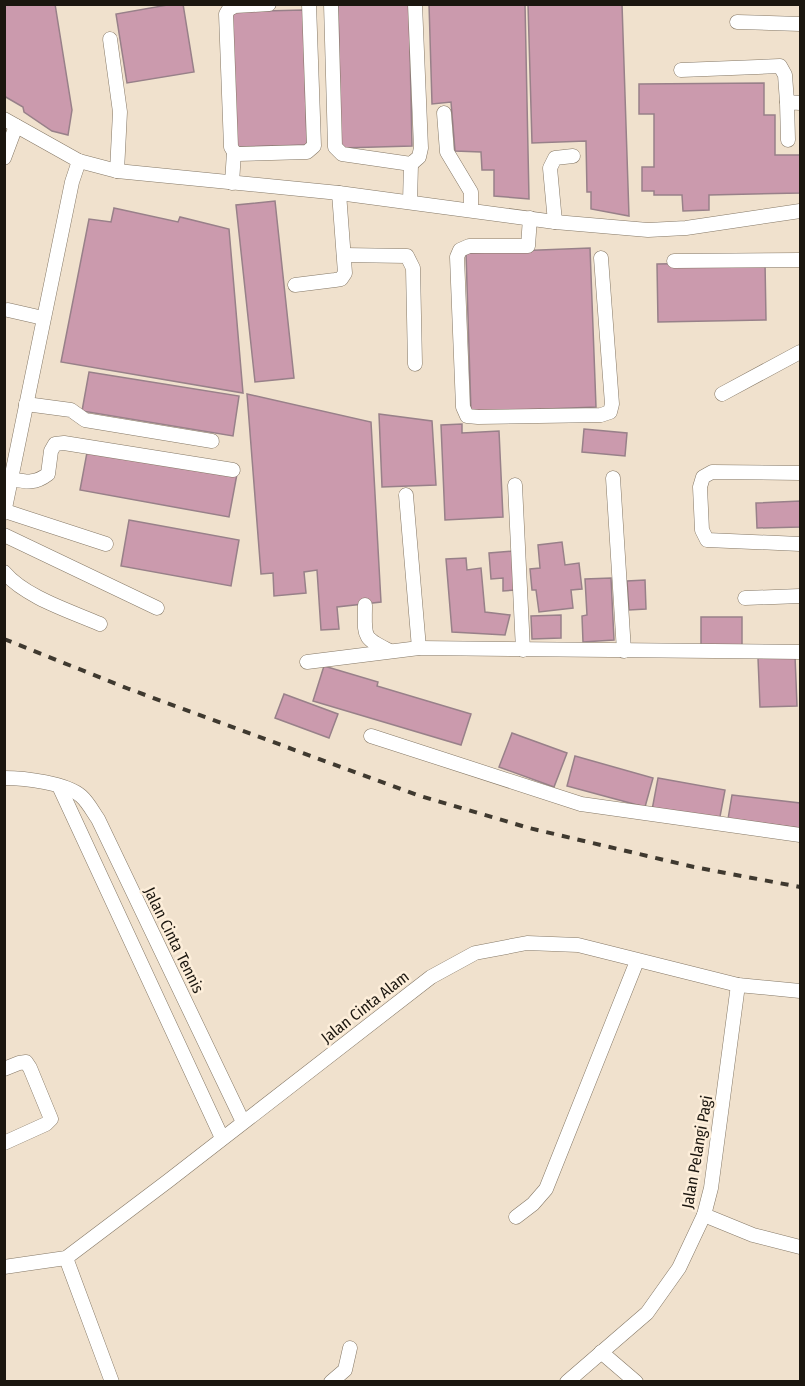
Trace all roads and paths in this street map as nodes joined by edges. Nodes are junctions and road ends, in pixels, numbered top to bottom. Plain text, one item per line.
1 (269, 4) edge
2 (309, 4) edge
3 (331, 4) edge
4 (415, 4) edge
5 (737, 22) dead end
6 (801, 24) edge
7 (110, 39) dead end
8 (681, 70) dead end
9 (794, 103) edge
10 (444, 113) dead end
11 (10, 123) edge
12 (788, 140) dead end
13 (234, 152) junction
14 (573, 156) dead end
15 (4, 158) edge
16 (79, 161) junction
17 (411, 164) junction
18 (117, 171) junction
19 (232, 183) junction
20 (339, 193) junction
21 (410, 202) junction
22 (471, 210) junction
23 (801, 211) edge
24 (530, 218) junction
25 (555, 222) junction
26 (344, 255) junction
27 (601, 258) dead end
28 (801, 260) edge
29 (674, 261) dead end
30 (295, 285) dead end
31 (8, 310) dead end
32 (43, 318) junction
33 (801, 352) edge
34 (415, 364) dead end
35 (722, 394) dead end
36 (26, 404) junction
37 (212, 441) dead end
38 (11, 446) edge
39 (233, 470) dead end
40 (801, 473) edge
41 (613, 478) dead end
42 (12, 479) junction
43 (515, 485) dead end
44 (406, 495) dead end
45 (5, 512) edge
46 (4, 535) edge
47 (106, 544) dead end
48 (801, 544) edge
49 (4, 572) edge
50 (801, 596) edge
51 (745, 598) dead end
52 (365, 605) dead end
53 (157, 608) dead end
54 (100, 624) dead end
55 (419, 648) junction
56 (523, 650) junction
57 (390, 651) junction
58 (624, 651) junction
59 (801, 652) edge
60 (307, 662) dead end
61 (371, 736) dead end
62 (4, 778) edge
63 (59, 786) junction
64 (98, 819) junction
65 (79, 828) junction
66 (801, 835) edge
67 (637, 961) junction
68 (738, 985) junction
69 (801, 991) edge
70 (4, 1069) edge
71 (243, 1122) junction
72 (222, 1138) junction
73 (4, 1143) edge
74 (704, 1215) junction
75 (516, 1217) dead end
76 (801, 1247) edge
77 (66, 1258) junction
78 (4, 1267) edge
79 (350, 1348) dead end
80 (601, 1352) junction
81 (112, 1382) edge
82 (331, 1382) edge
83 (567, 1382) edge
84 (636, 1382) edge

1 - 13 street
2 - 13 street
3 - 17 street
4 - 17 street
5 - 6 street
7 - 18 street
8 - 9 street
9 - 12 street
10 - 22 street
11 - 15 street
11 - 16 street
13 - 19 street
14 - 25 street
16 - 18 street
16 - 32 street
17 - 21 street
18 - 19 street
19 - 20 street
20 - 21 street
20 - 26 street
21 - 22 street
22 - 24 street
23 - 25 street
24 - 25 street
24 - 27 street
26 - 30 street
26 - 34 street
28 - 29 street
31 - 32 street
32 - 36 street
33 - 35 street
36 - 37 street
36 - 38 street
38 - 42 street
39 - 42 street
40 - 48 street
41 - 58 street
42 - 45 street
43 - 56 street
44 - 55 street
45 - 47 street
46 - 53 street
49 - 54 street
50 - 51 street
52 - 57 street
55 - 56 street
55 - 57 street
56 - 58 street
57 - 60 street
58 - 59 street
61 - 66 street
62 - 63 street, Jalan Cinta Tennis
63 - 64 street, Jalan Cinta Tennis
63 - 65 street
64 - 65 street
64 - 71 street, Jalan Cinta Tennis
65 - 72 street
67 - 68 street, Jalan Cinta Alam
67 - 71 street, Jalan Cinta Alam
67 - 75 street
68 - 69 street, Jalan Cinta Alam
68 - 74 street, Jalan Pelangi Pagi
70 - 73 street
71 - 72 street, Jalan Cinta Alam
72 - 77 street, Jalan Cinta Alam
74 - 76 street
74 - 80 street, Jalan Pelangi Pagi
77 - 78 street, Jalan Cinta Alam
77 - 81 street
79 - 82 street
80 - 83 street, Jalan Pelangi Pagi
80 - 84 street

